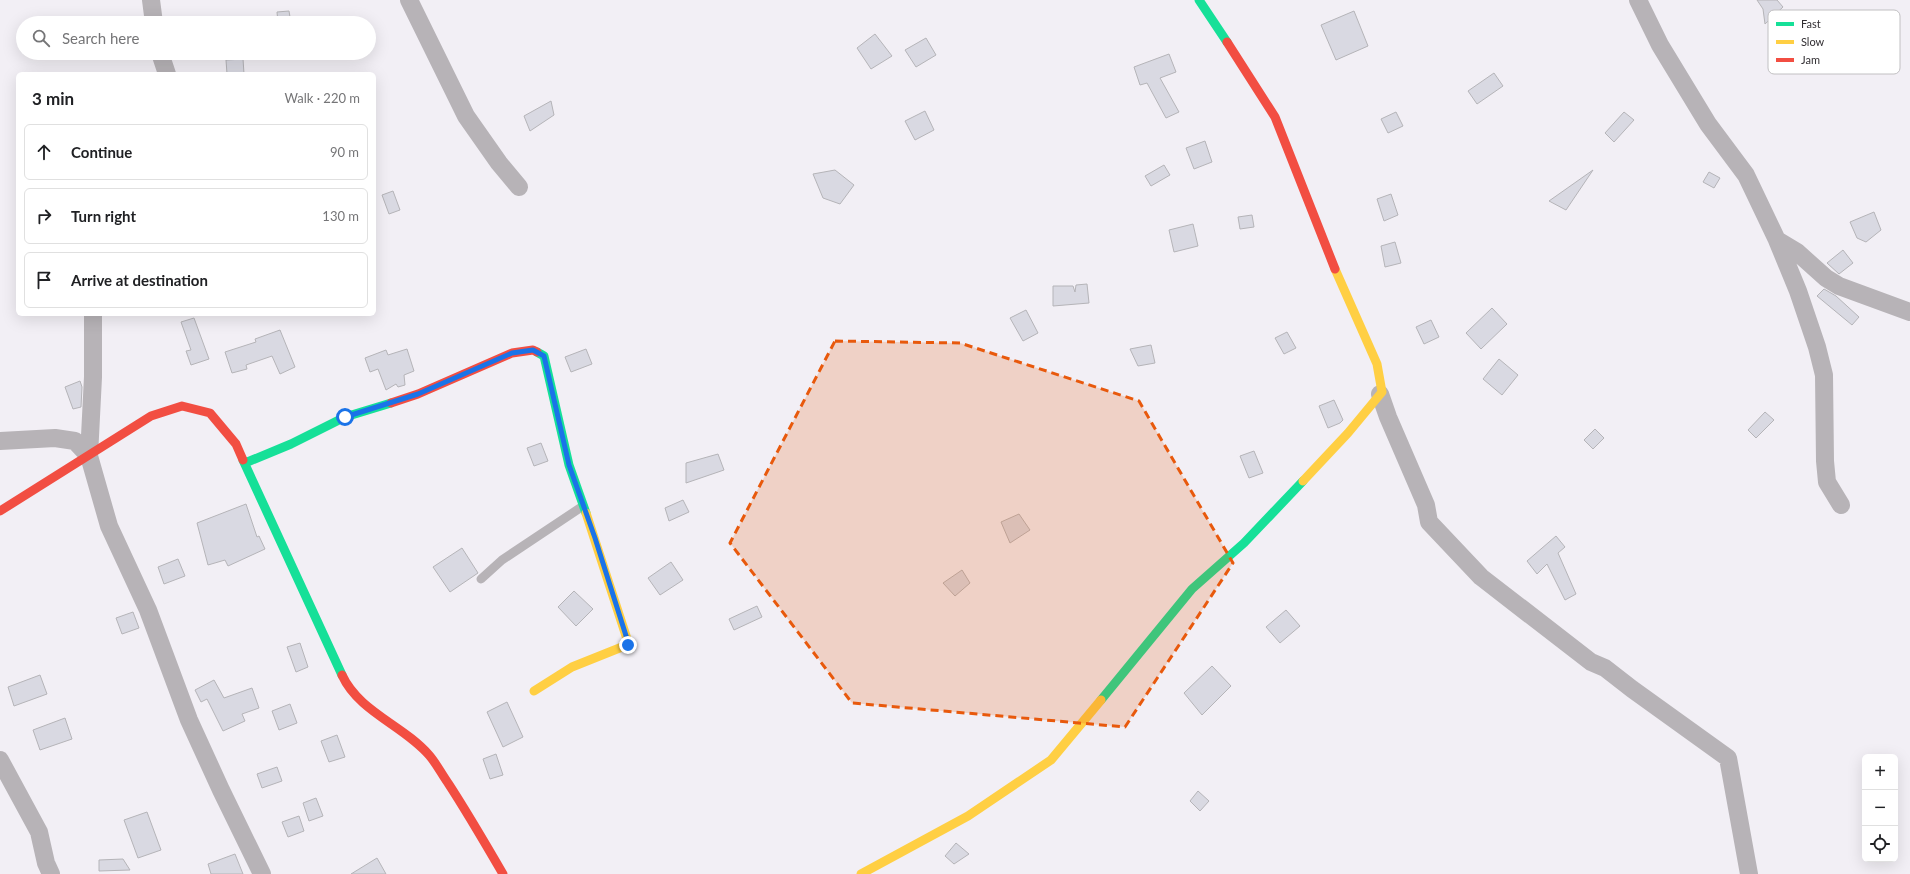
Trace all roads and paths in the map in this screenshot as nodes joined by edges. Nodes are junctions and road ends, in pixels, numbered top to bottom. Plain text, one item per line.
1 (151, 0) edge
2 (409, 0) edge
3 (1199, 0) edge
4 (1638, 0) edge
5 (153, 16) edge
6 (162, 60) edge
7 (166, 72) edge
8 (519, 187) dead end
9 (1777, 240) junction
10 (1910, 312) edge
11 (93, 316) edge
12 (1380, 394) junction
13 (0, 441) edge
14 (89, 456) junction
15 (245, 463) junction
16 (1841, 505) dead end
17 (583, 506) junction
18 (0, 511) edge
19 (481, 579) dead end
20 (534, 691) dead end
21 (0, 760) edge
22 (51, 874) edge
23 (262, 874) edge
24 (503, 874) edge
25 (861, 874) edge
26 (1749, 874) edge

1 - 5 street
2 - 8 street
3 - 12 street
4 - 9 street
6 - 7 street
9 - 10 street
9 - 16 street
11 - 14 street
12 - 25 street
12 - 26 street
13 - 14 street
14 - 15 street
14 - 18 street
14 - 23 street
15 - 17 street
15 - 24 street
17 - 19 lane
17 - 20 street
21 - 22 street

